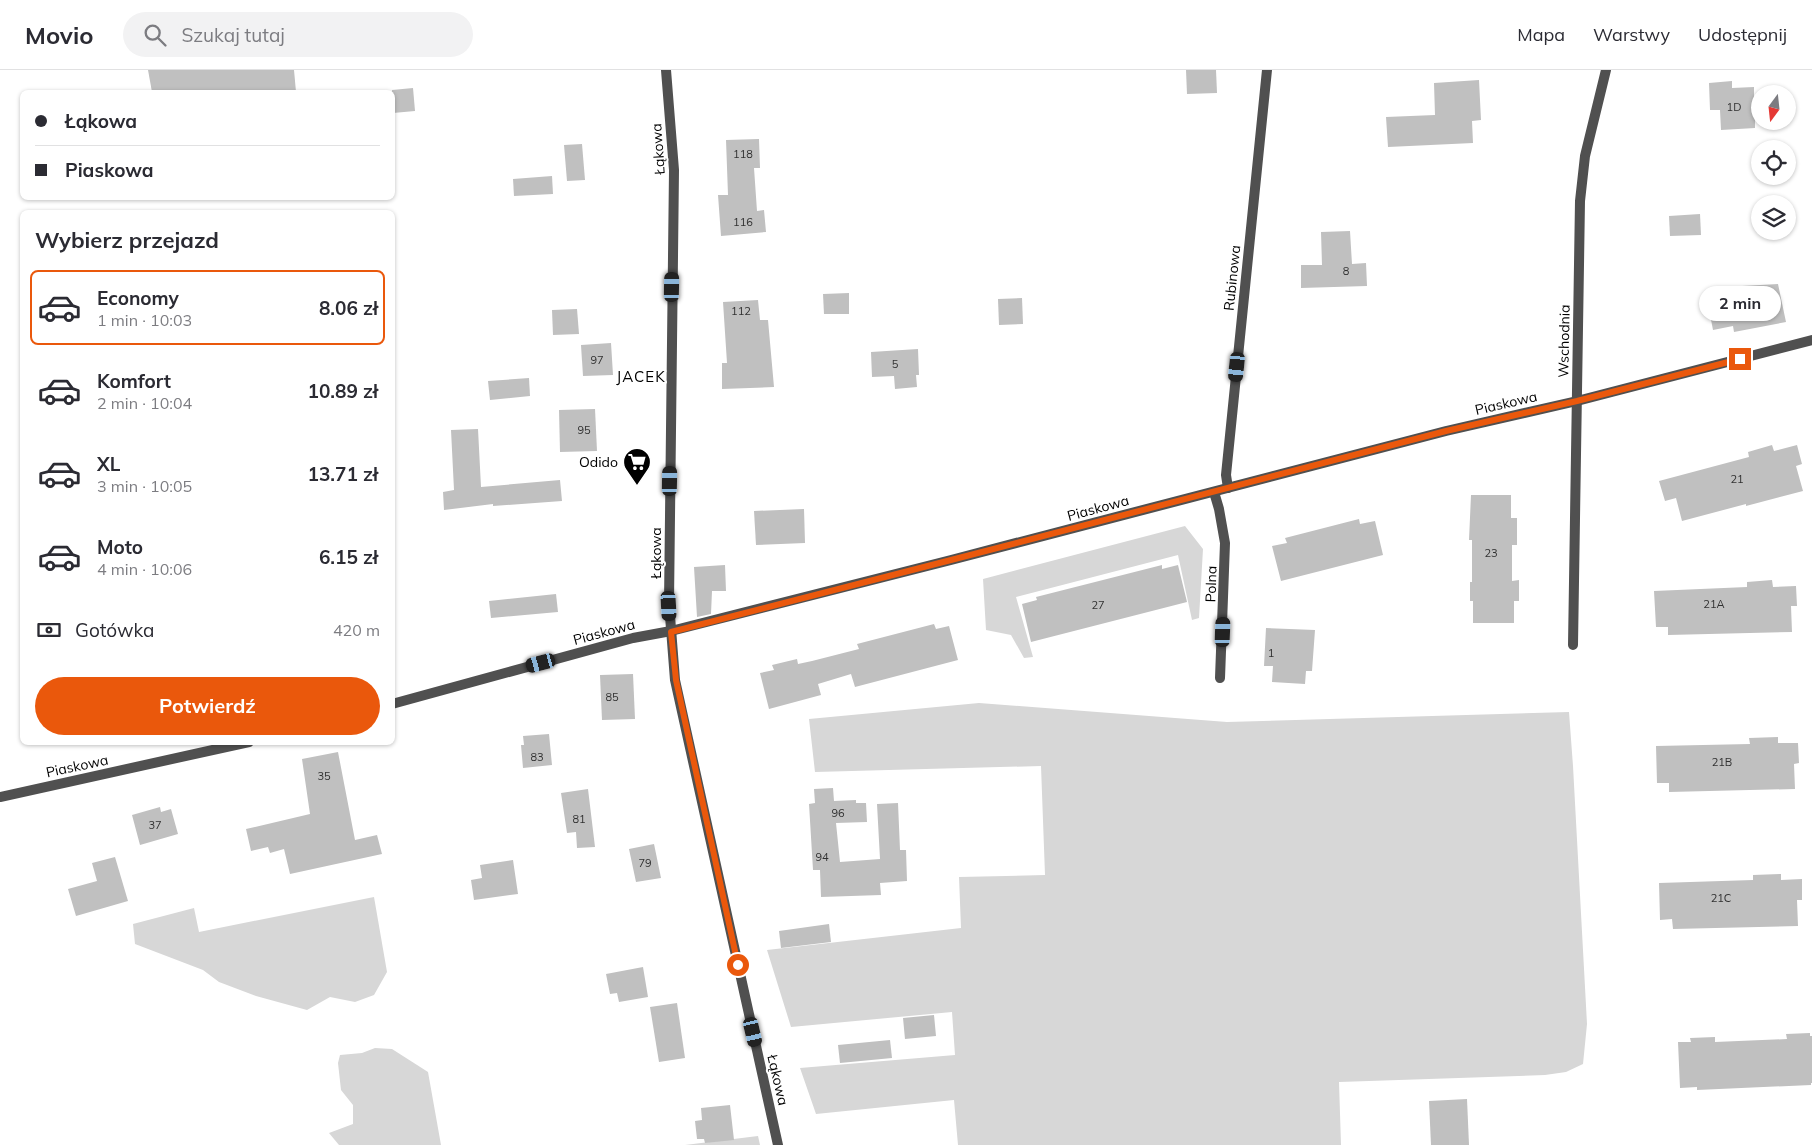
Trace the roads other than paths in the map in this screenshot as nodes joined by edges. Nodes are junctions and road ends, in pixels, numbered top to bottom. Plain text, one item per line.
1 (666, 70) edge
2 (1267, 70) edge
3 (1606, 70) edge
4 (1812, 340) edge
5 (1577, 401) junction
6 (1228, 488) junction
7 (1214, 492) junction
8 (671, 632) junction
9 (1574, 645) dead end
10 (1220, 678) dead end
11 (395, 703) edge
12 (235, 745) edge
13 (0, 797) edge
14 (778, 1145) edge

1 - 8 street, Łąkowa
2 - 6 street, Rubinowa
3 - 5 street, Wschodnia
4 - 5 street, Piaskowa
5 - 6 street, Piaskowa
5 - 9 street, Wschodnia
6 - 7 street, Piaskowa
7 - 8 street, Piaskowa
7 - 10 street, Polna
8 - 11 street, Piaskowa
8 - 14 street, Łąkowa
12 - 13 street, Piaskowa

